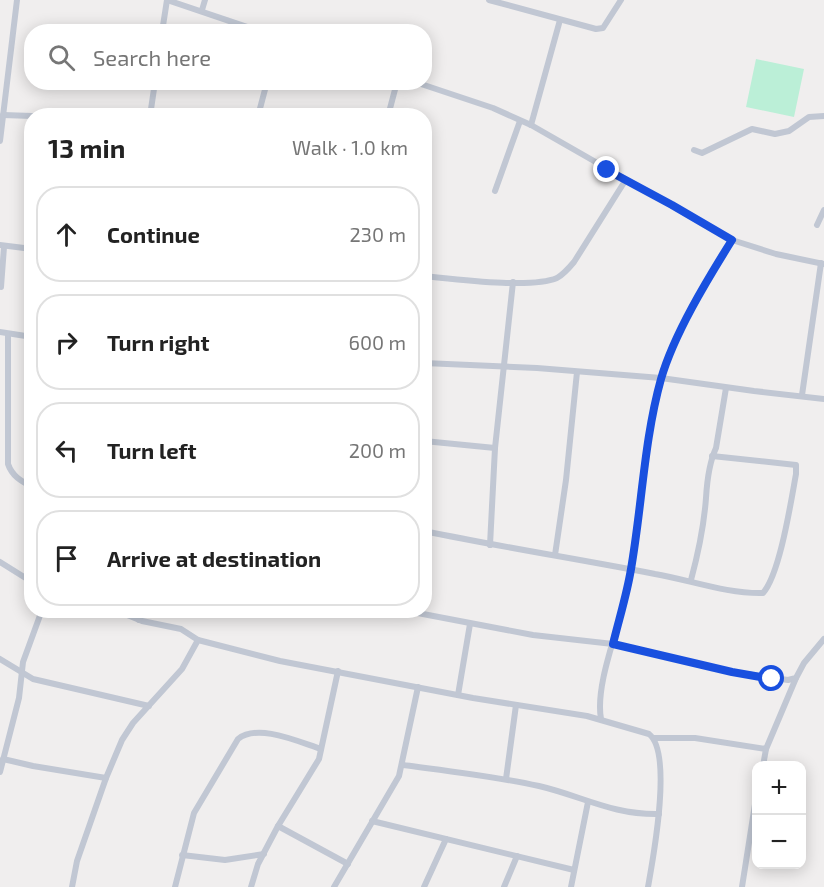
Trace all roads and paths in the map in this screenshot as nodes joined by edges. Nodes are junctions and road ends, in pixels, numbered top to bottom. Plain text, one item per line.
1 (17, 0) edge
2 (167, 0) edge
3 (205, 0) edge
4 (489, 0) edge
5 (621, 0) edge
6 (202, 10) junction
7 (560, 20) junction
8 (163, 24) edge
9 (240, 24) edge
10 (432, 88) edge
11 (154, 90) edge
12 (265, 90) edge
13 (395, 90) edge
14 (151, 108) edge
15 (260, 108) edge
16 (389, 108) edge
17 (3, 115) junction
18 (24, 116) edge
19 (824, 116) edge
20 (520, 121) junction
21 (531, 126) junction
22 (0, 141) edge
23 (694, 150) dead end
24 (625, 181) junction
25 (495, 191) dead end
26 (824, 210) edge
27 (817, 225) dead end
28 (732, 240) junction
29 (2, 246) edge
30 (24, 248) edge
31 (823, 264) edge
32 (432, 277) edge
33 (513, 282) junction
34 (1, 286) edge
35 (0, 332) edge
36 (8, 335) junction
37 (24, 336) edge
38 (432, 363) edge
39 (504, 366) junction
40 (577, 372) junction
41 (661, 378) junction
42 (726, 388) junction
43 (802, 395) junction
44 (824, 399) edge
45 (432, 442) edge
46 (495, 448) junction
47 (712, 456) junction
48 (24, 482) edge
49 (432, 533) edge
50 (490, 545) junction
51 (555, 555) junction
52 (0, 562) edge
53 (631, 569) junction
54 (24, 577) edge
55 (691, 580) junction
56 (432, 616) edge
57 (39, 618) edge
58 (134, 618) edge
59 (139, 620) joint
60 (470, 624) junction
61 (824, 639) edge
62 (198, 640) junction
63 (613, 644) junction
64 (0, 659) edge
65 (22, 671) junction
66 (338, 671) junction
67 (796, 678) junction
68 (418, 687) junction
69 (458, 695) junction
70 (516, 705) junction
71 (149, 706) junction
72 (601, 719) junction
73 (654, 738) junction
74 (321, 749) junction
75 (766, 749) junction
76 (3, 759) junction
77 (764, 761) edge
78 (403, 765) junction
79 (0, 772) edge
80 (106, 778) junction
81 (506, 779) junction
82 (588, 802) junction
83 (659, 814) junction
84 (753, 815) edge
85 (372, 821) junction
86 (278, 826) junction
87 (446, 839) junction
88 (264, 854) junction
89 (182, 855) junction
90 (517, 856) junction
91 (348, 864) junction
92 (574, 870) junction
93 (72, 887) edge
94 (175, 887) edge
95 (251, 887) edge
96 (334, 887) edge
97 (424, 887) edge
98 (504, 887) edge
99 (571, 887) edge
100 (648, 887) edge
101 (742, 887) edge

1 - 17 street
2 - 6 street
2 - 8 street
3 - 6 street
4 - 7 street
5 - 7 street
6 - 9 street
7 - 21 street
10 - 20 street
11 - 14 street
12 - 15 street
13 - 16 street
17 - 18 street
17 - 22 street
19 - 23 street
20 - 21 street
20 - 25 street
21 - 24 street
24 - 28 street
24 - 33 street
26 - 27 street
28 - 31 street
28 - 41 street
29 - 30 street
29 - 34 street
31 - 43 street
32 - 33 street
33 - 39 street
35 - 36 street
36 - 37 street
36 - 48 street
38 - 39 street
39 - 40 street
39 - 46 street
40 - 41 street
40 - 51 street
41 - 42 street
41 - 53 street
42 - 43 street
42 - 47 street
43 - 44 street
45 - 46 street
46 - 50 street
47 - 55 street
47 - 55 street
49 - 50 street
50 - 51 street
51 - 53 street
52 - 54 street
53 - 55 street
53 - 63 street
56 - 60 street
57 - 65 street
58 - 59 street
59 - 62 street
60 - 63 street
60 - 69 street
61 - 67 street
62 - 66 street
62 - 71 street
63 - 67 street
63 - 72 street
64 - 65 street
65 - 71 street
65 - 76 street
66 - 68 street
66 - 74 street
67 - 75 street
68 - 69 street
68 - 78 street
69 - 70 street
70 - 72 street
70 - 81 street
71 - 80 street
72 - 73 street
73 - 75 street
73 - 83 street
74 - 86 street
74 - 89 street
75 - 77 street
76 - 79 street
76 - 80 street
78 - 81 street
78 - 85 street
80 - 93 street
81 - 82 street
82 - 83 street
82 - 92 street
83 - 100 street
84 - 101 street
85 - 87 street
85 - 91 street
86 - 88 street
86 - 91 street
87 - 90 street
87 - 97 street
88 - 89 street
88 - 95 street
89 - 94 street
90 - 92 street
90 - 98 street
91 - 96 street
92 - 99 street

